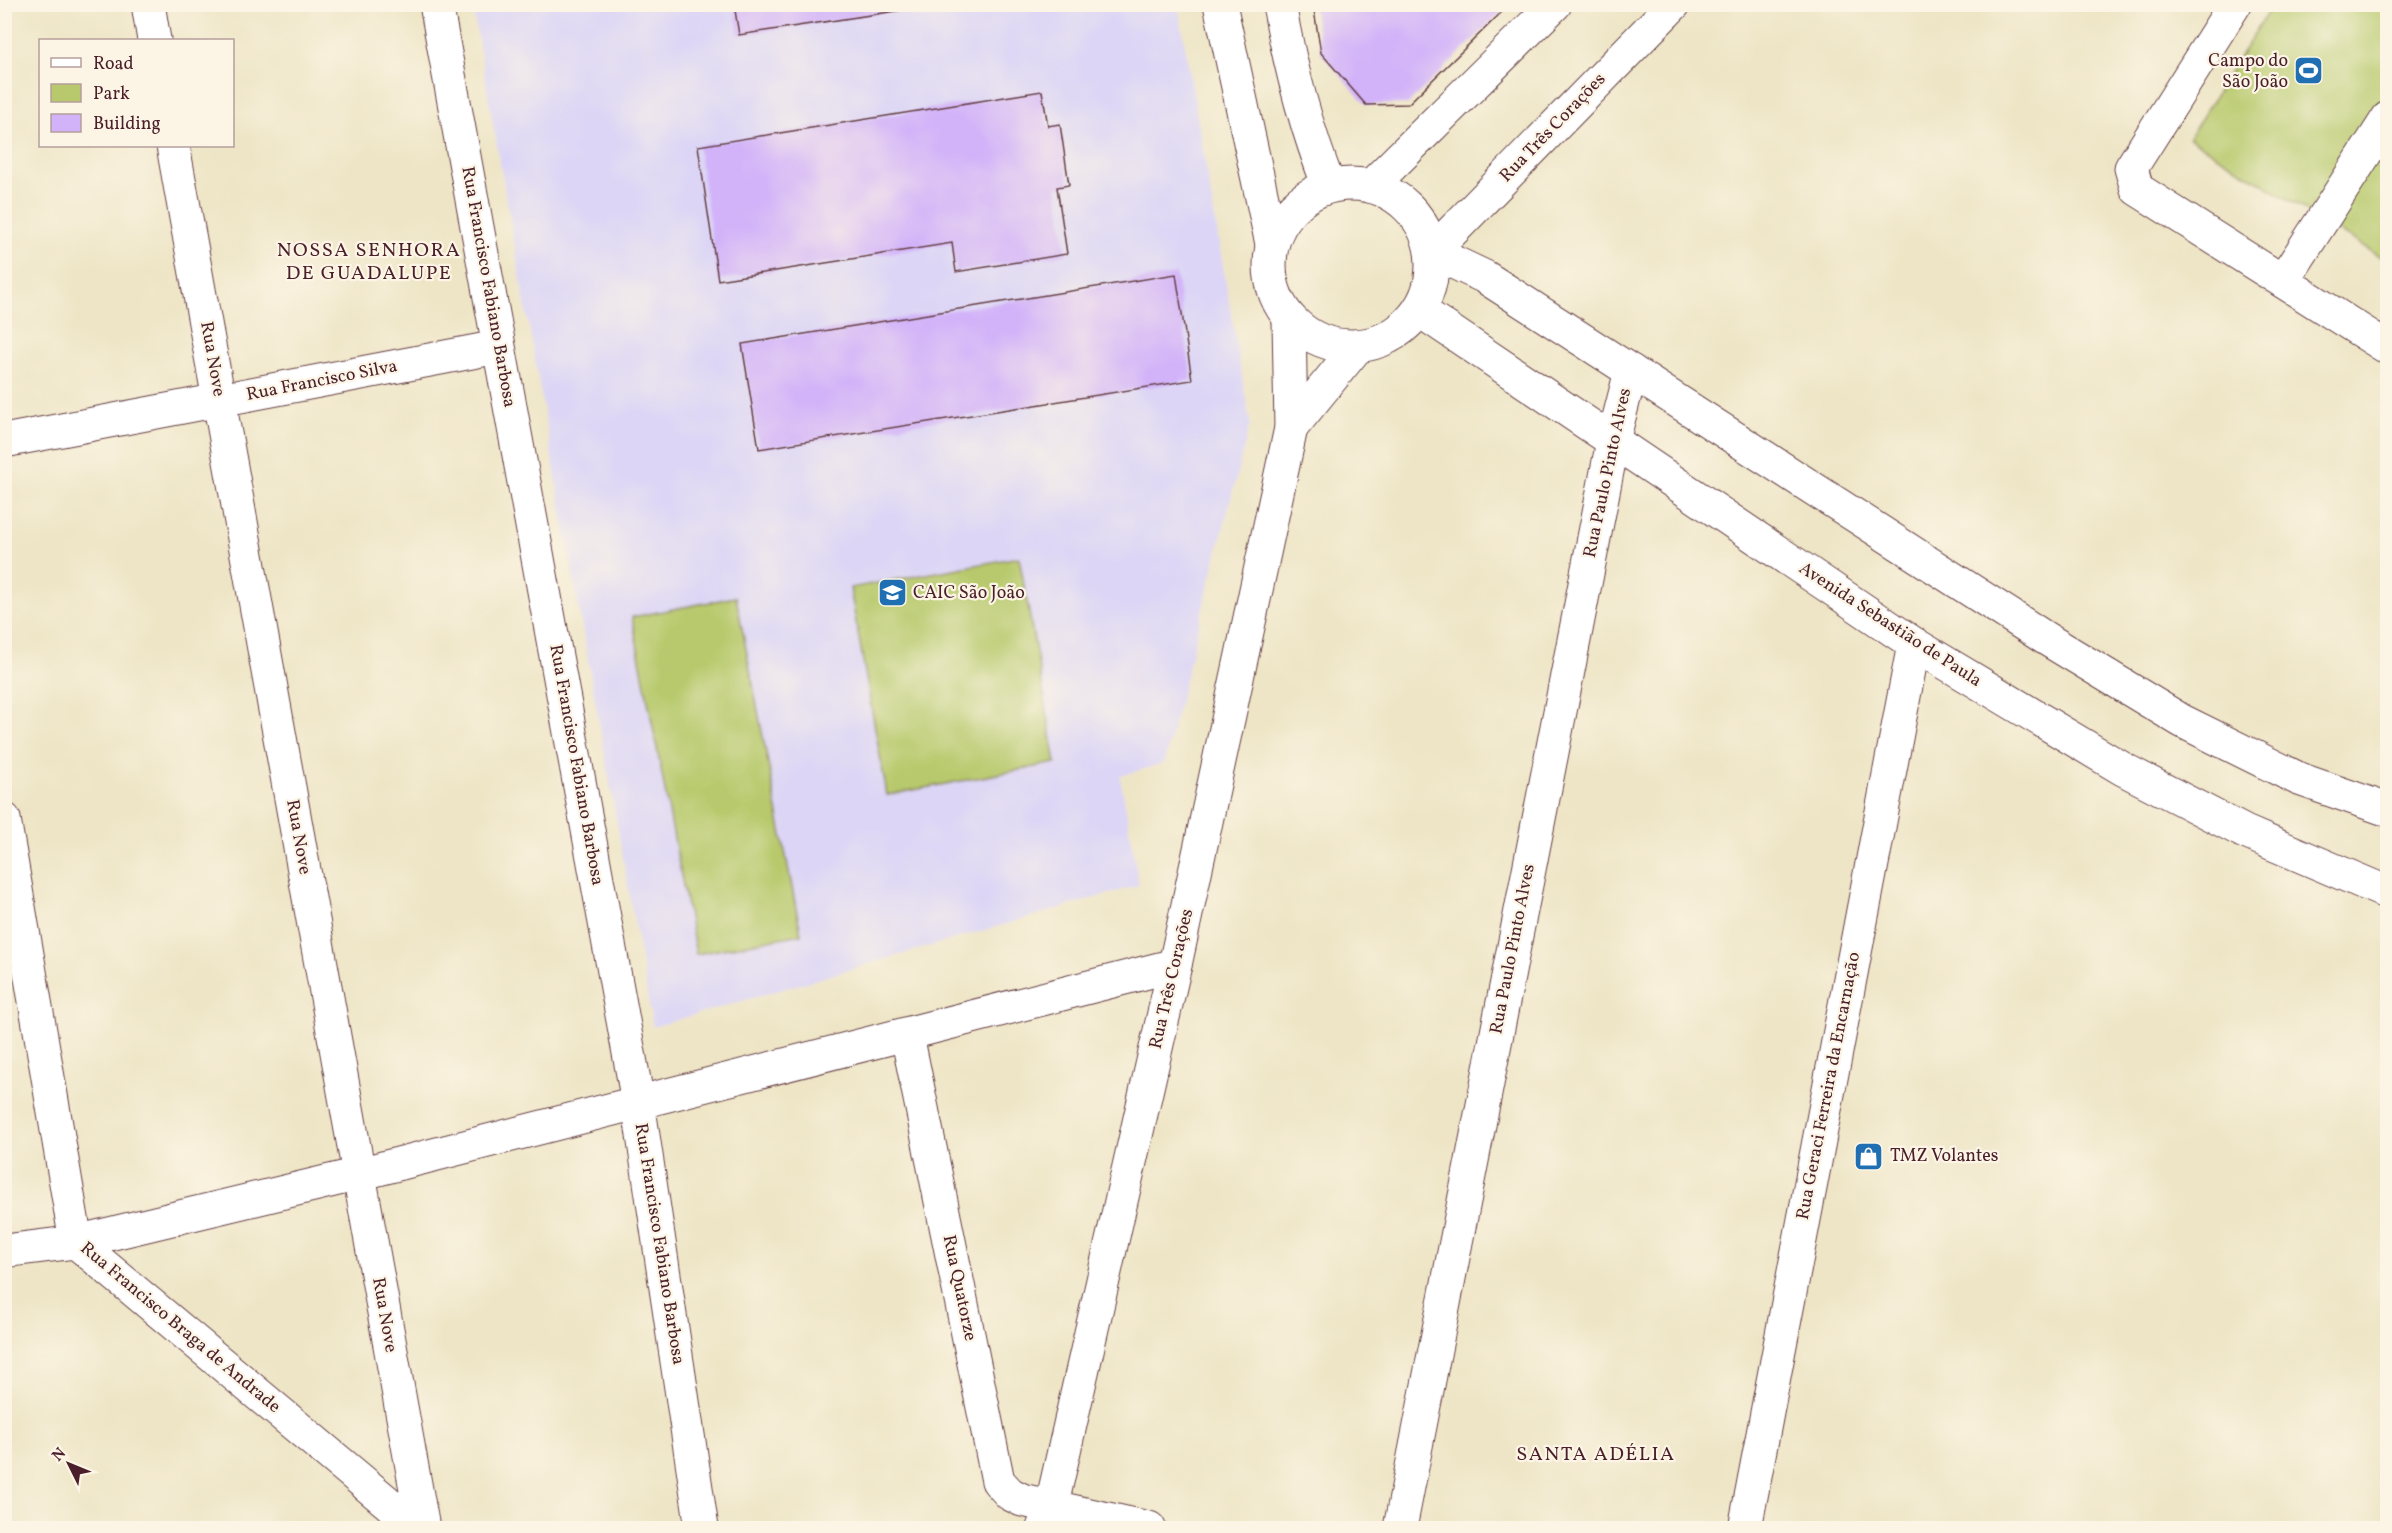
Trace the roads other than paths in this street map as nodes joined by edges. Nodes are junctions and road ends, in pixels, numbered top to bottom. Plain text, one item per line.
1 (148, 4) edge
2 (436, 4) edge
3 (1220, 4) edge
4 (1279, 4) edge
5 (1555, 4) edge
6 (1674, 4) edge
7 (2235, 4) edge
8 (154, 39) edge
9 (2388, 118) edge
10 (173, 147) edge
11 (1329, 186) junction
12 (1371, 186) junction
13 (1272, 244) junction
14 (1432, 252) junction
15 (2283, 281) junction
16 (1419, 310) junction
17 (1289, 320) junction
18 (498, 347) junction
19 (1357, 347) junction
20 (2388, 348) edge
21 (1630, 371) junction
22 (219, 400) junction
23 (1291, 428) junction
24 (4, 441) edge
25 (1613, 441) junction
26 (1914, 644) junction
27 (2388, 810) edge
28 (4, 819) edge
29 (2388, 893) edge
30 (1175, 965) junction
31 (907, 1035) junction
32 (638, 1102) junction
33 (359, 1174) junction
34 (76, 1242) junction
35 (4, 1251) edge
36 (1047, 1518) edge
37 (418, 1528) edge
38 (423, 1528) edge
39 (702, 1528) edge
40 (1149, 1528) edge
41 (1400, 1528) edge
42 (1745, 1528) edge

1 - 8 street
2 - 18 street, Rua Francisco Fabiano Barbosa
3 - 13 street
4 - 11 street
5 - 12 street
6 - 14 street, Rua Três Corações
7 - 15 street
9 - 15 street
10 - 22 street, Rua Nove
11 - 12 street
11 - 13 street
12 - 14 street
13 - 17 street
14 - 16 street
14 - 21 street
15 - 20 street
16 - 19 street
16 - 25 street, Avenida Sebastião de Paula
17 - 19 street
17 - 23 street, Rua Três Corações
18 - 22 street, Rua Francisco Silva
18 - 32 street, Rua Francisco Fabiano Barbosa
19 - 23 street, Rua Três Corações
21 - 25 street, Rua Paulo Pinto Alves
21 - 27 street
22 - 24 street, Rua Francisco Silva
22 - 33 street, Rua Nove
23 - 30 street, Rua Três Corações
25 - 26 street, Avenida Sebastião de Paula
25 - 41 street, Rua Paulo Pinto Alves
26 - 29 street, Avenida Sebastião de Paula
26 - 42 street, Rua Geraci Ferreira da Encarnação
28 - 34 street, Rua Francisco Braga de Andrade
30 - 31 street
30 - 36 street, Rua Três Corações
31 - 32 street
31 - 36 street, Rua Quatorze
32 - 33 street
32 - 39 street, Rua Francisco Fabiano Barbosa
33 - 34 street
33 - 38 street, Rua Nove
34 - 35 street
34 - 37 street, Rua Francisco Braga de Andrade
36 - 40 street, Rua Quatorze

